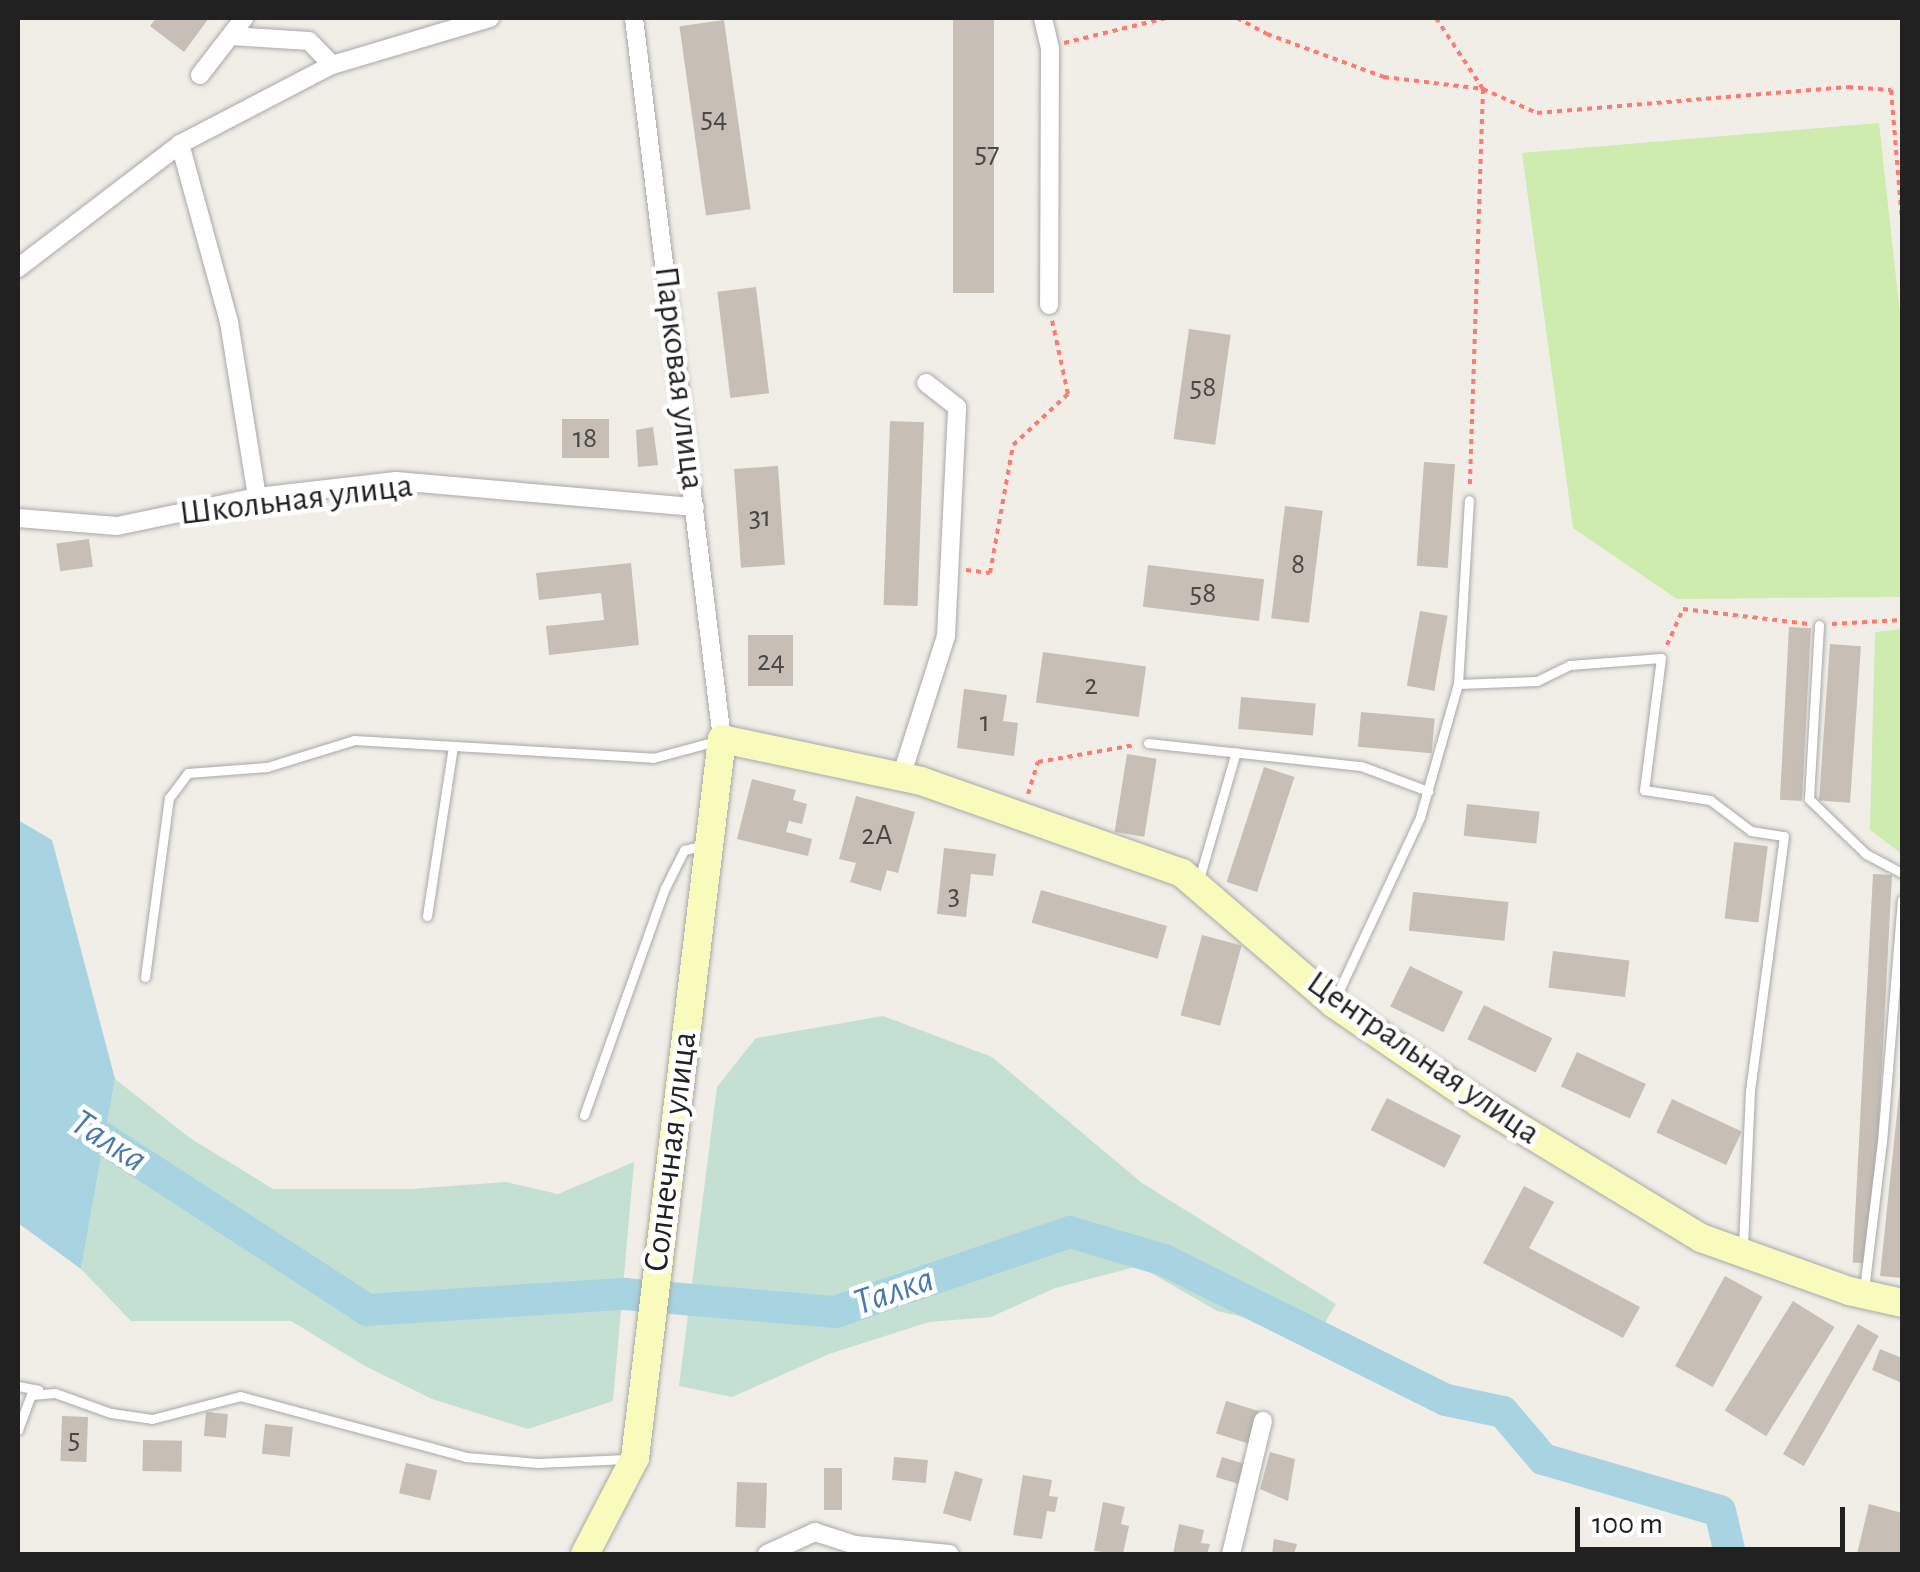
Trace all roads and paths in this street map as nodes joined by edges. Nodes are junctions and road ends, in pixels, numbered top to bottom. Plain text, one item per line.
1 (244, 18) edge
2 (490, 18) edge
3 (634, 18) edge
4 (1043, 18) edge
5 (1166, 18) edge
6 (1237, 18) edge
7 (1436, 18) edge
8 (232, 36) junction
9 (1050, 48) junction
10 (332, 65) junction
11 (200, 75) dead end
12 (1483, 89) junction
13 (180, 144) junction
14 (1902, 220) edge
15 (18, 268) edge
16 (1048, 305) joint
17 (926, 383) dead end
18 (257, 498) junction
19 (1469, 500) joint
20 (695, 507) junction
21 (18, 518) edge
22 (963, 570) dead end
23 (1902, 620) edge
24 (1818, 625) junction
25 (1661, 658) junction
26 (1458, 684) junction
27 (722, 739) junction
28 (1148, 742) joint
29 (453, 747) junction
30 (1236, 752) junction
31 (901, 777) junction
32 (1428, 791) junction
33 (1022, 814) junction
34 (706, 846) junction
35 (1902, 872) edge
36 (1197, 886) junction
37 (1902, 900) edge
38 (427, 916) dead end
39 (145, 977) dead end
40 (1333, 1003) junction
41 (584, 1115) dead end
42 (1742, 1254) junction
43 (1863, 1294) junction
44 (1902, 1303) edge
45 (18, 1386) edge
46 (55, 1393) junction
47 (1263, 1421) dead end
48 (18, 1430) edge
49 (635, 1458) junction
50 (585, 1554) edge
51 (767, 1554) edge
52 (950, 1554) edge
53 (1231, 1554) edge

1 - 8 street
2 - 10 street
3 - 20 street, Парковая улица
4 - 9 street
5 - 9 path
6 - 12 path
7 - 12 path
8 - 10 street
8 - 11 street
9 - 16 street
10 - 13 street
12 - 14 path
12 - 19 path
13 - 15 street
13 - 18 street
16 - 22 path
17 - 31 street
18 - 20 street, Школьная улица
18 - 21 street, Школьная улица
19 - 26 lane
20 - 27 street, Парковая улица
23 - 24 path
24 - 25 path
24 - 35 lane
25 - 26 lane
25 - 42 lane
26 - 32 lane
27 - 29 lane
27 - 31 street, Центральная улица
27 - 34 street, Солнечная улица
28 - 30 lane
28 - 33 path
29 - 38 lane
29 - 39 lane
30 - 32 lane
30 - 36 lane
31 - 33 street, Центральная улица
32 - 40 lane
33 - 36 street, Центральная улица
34 - 41 lane
34 - 49 street, Солнечная улица
36 - 40 street, Центральная улица
37 - 43 lane
40 - 42 street, Центральная улица
42 - 43 street, Центральная улица
43 - 44 street, Центральная улица
45 - 46 lane
46 - 48 lane
46 - 49 lane
47 - 53 street
49 - 50 street, Солнечная улица
51 - 52 street

